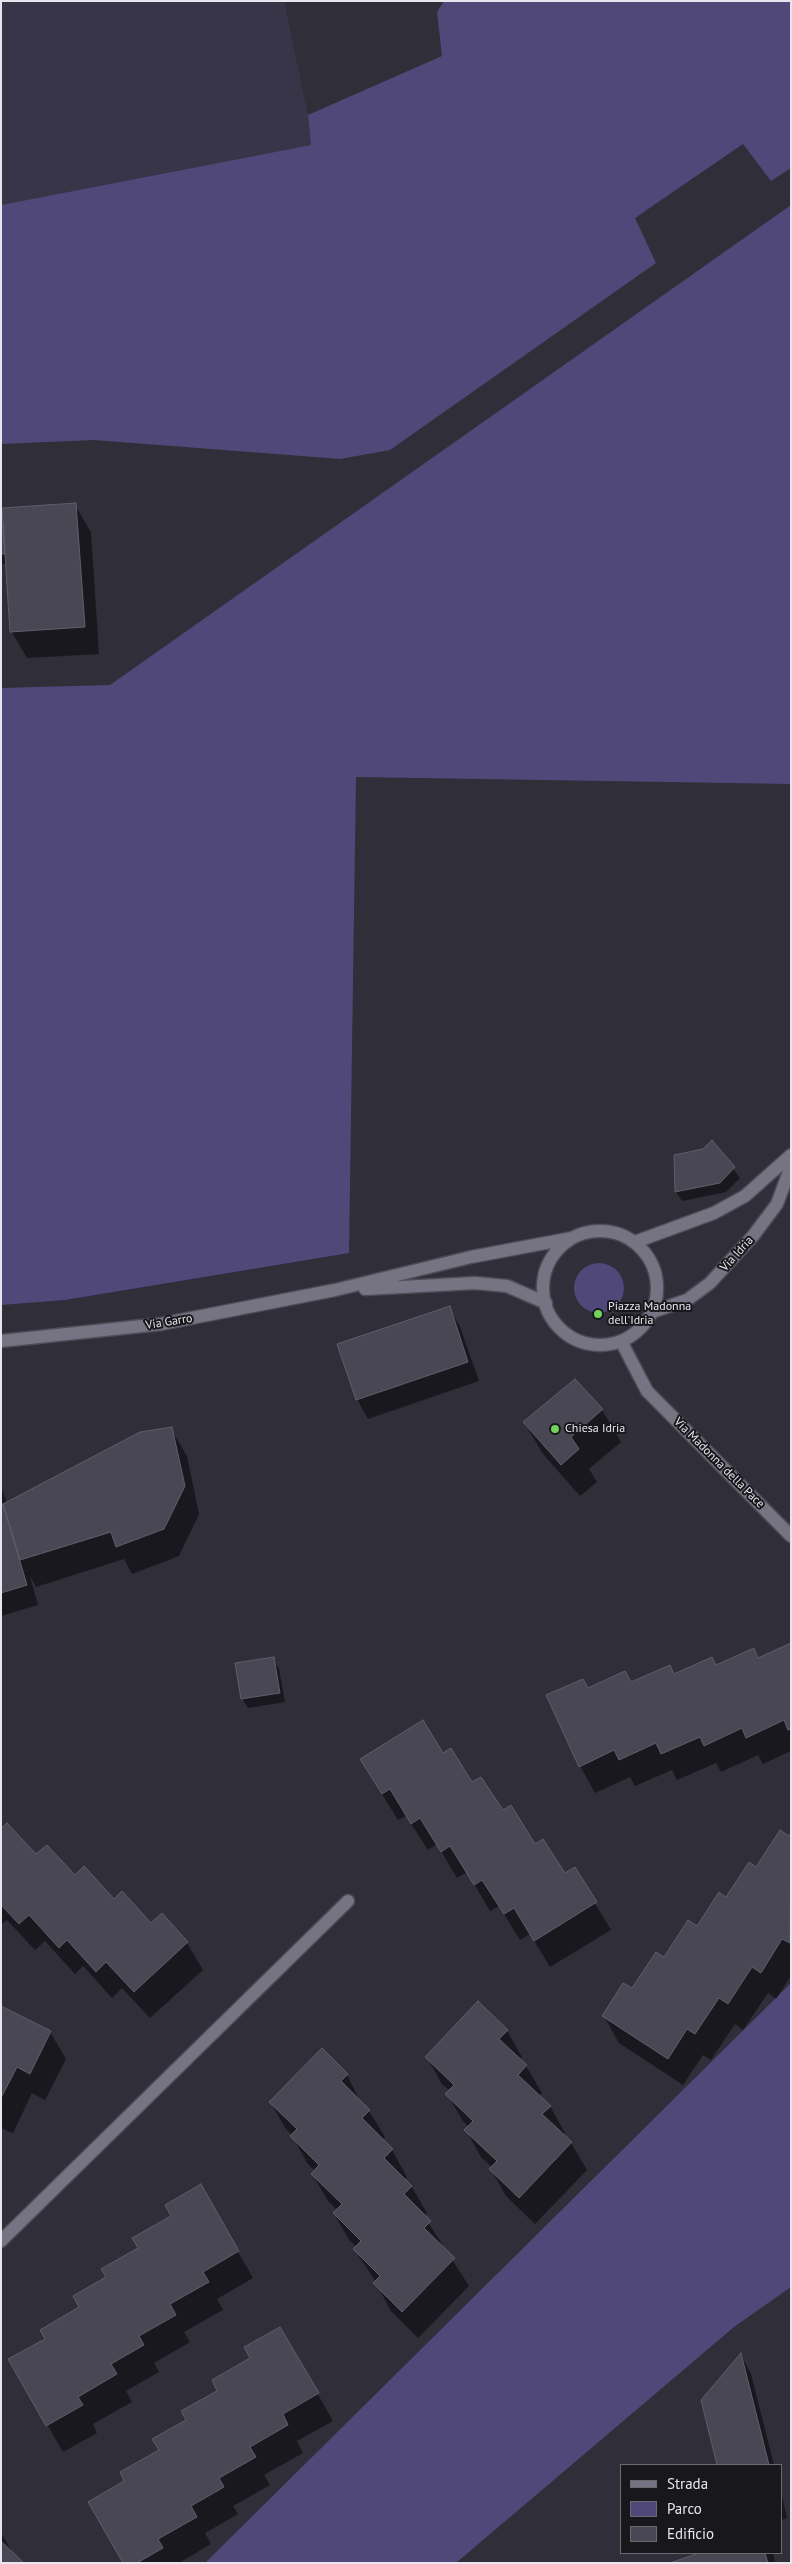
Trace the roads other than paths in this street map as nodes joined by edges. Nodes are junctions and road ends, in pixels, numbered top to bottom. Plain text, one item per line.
1 (791, 1155) edge
2 (791, 1166) edge
3 (572, 1238) junction
4 (635, 1242) junction
5 (335, 1290) junction
6 (546, 1303) junction
7 (652, 1312) junction
8 (1, 1341) edge
9 (621, 1341) junction
10 (791, 1536) edge
11 (348, 1901) dead end
12 (1, 2241) edge

1 - 4 street
2 - 7 street, Via Idria
3 - 4 street
3 - 5 street, Via Garro
3 - 6 street
4 - 7 street
5 - 6 street, Via Garro
5 - 8 street, Via Garro
6 - 9 street
7 - 9 street
9 - 10 street, Via Madonna della Pace
11 - 12 street

